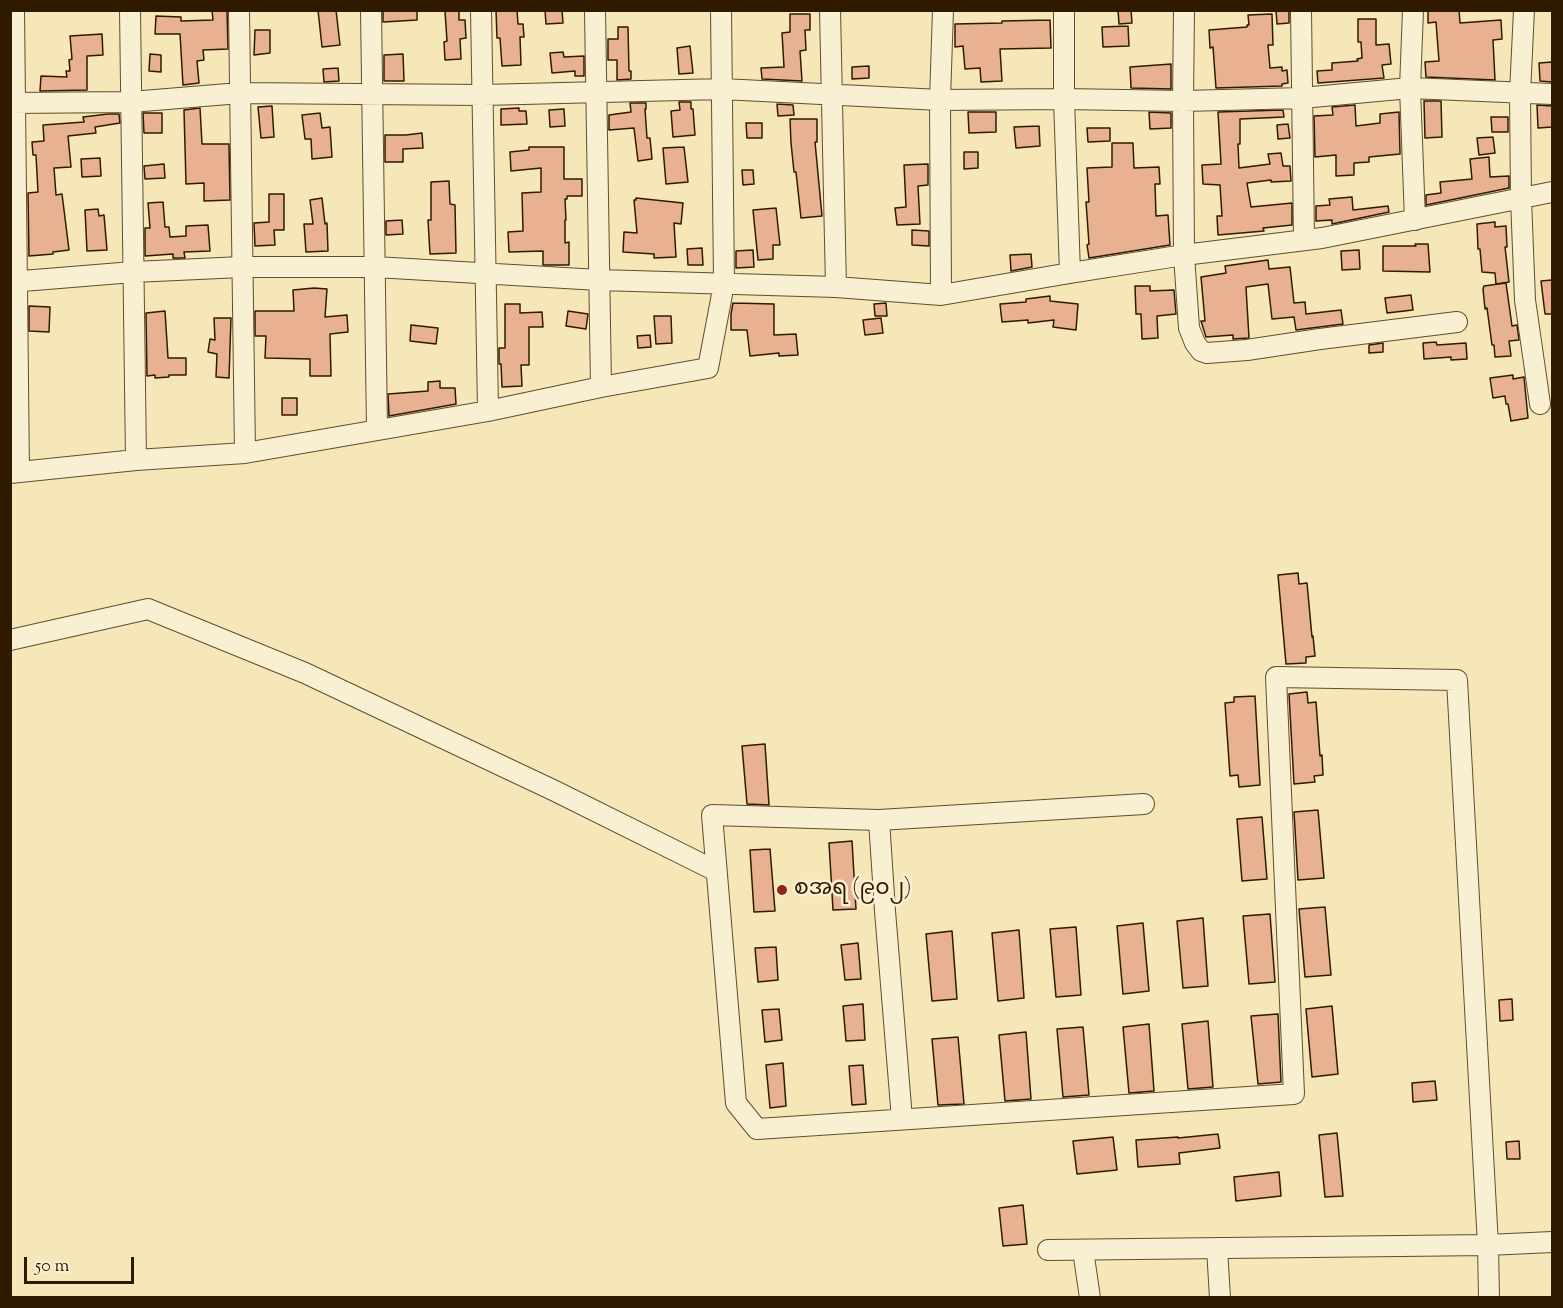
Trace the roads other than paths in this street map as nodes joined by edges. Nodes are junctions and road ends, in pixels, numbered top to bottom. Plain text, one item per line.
1 (14, 10) edge
2 (130, 10) edge
3 (238, 10) edge
4 (371, 10) edge
5 (481, 10) edge
6 (595, 10) edge
7 (721, 10) edge
8 (830, 10) edge
9 (943, 10) edge
10 (1064, 10) edge
11 (1184, 10) edge
12 (1301, 10) edge
13 (1413, 10) edge
14 (1524, 10) edge
15 (1410, 88) junction
16 (723, 89) junction
17 (596, 92) junction
18 (240, 93) junction
19 (1520, 93) junction
20 (1552, 94) edge
21 (372, 95) junction
22 (483, 95) junction
23 (831, 95) junction
24 (1302, 98) junction
25 (1064, 99) junction
26 (940, 100) junction
27 (1183, 101) junction
28 (131, 102) junction
29 (13, 103) edge
30 (1552, 192) edge
31 (1521, 199) junction
32 (1415, 220) junction
33 (1304, 240) junction
34 (1184, 255) junction
35 (243, 267) junction
36 (375, 267) junction
37 (133, 272) junction
38 (1070, 273) junction
39 (486, 274) junction
40 (599, 280) junction
41 (14, 282) edge
42 (724, 284) junction
43 (836, 287) junction
44 (941, 295) junction
45 (1457, 322) dead end
46 (601, 387) junction
47 (1540, 404) dead end
48 (488, 411) junction
49 (377, 430) junction
50 (245, 453) junction
51 (136, 460) junction
52 (15, 472) edge
53 (10, 640) edge
54 (1144, 804) dead end
55 (879, 820) junction
56 (716, 871) junction
57 (902, 1119) junction
58 (1552, 1242) edge
59 (1488, 1245) junction
60 (1217, 1248) junction
61 (1048, 1250) dead end
62 (1083, 1250) junction
63 (1090, 1298) edge
64 (1220, 1298) edge
65 (1490, 1298) edge

1 - 29 street
2 - 28 street
3 - 18 street
4 - 21 street
5 - 22 street
6 - 17 street
7 - 16 street
8 - 23 street
9 - 26 street
10 - 25 street
11 - 27 street
12 - 24 street
13 - 15 street
14 - 19 street
15 - 19 street
15 - 24 street
15 - 32 street
16 - 17 street
16 - 23 street
16 - 42 street
17 - 22 street
17 - 40 street
18 - 21 street
18 - 28 street
18 - 35 street
19 - 20 street
19 - 31 street
21 - 22 street
21 - 36 street
22 - 39 street
23 - 26 street
23 - 43 street
24 - 27 street
24 - 33 street
25 - 26 street
25 - 27 street
25 - 38 street
26 - 44 street
27 - 34 street
28 - 29 street
28 - 37 street
29 - 41 street
30 - 31 street
31 - 32 street
31 - 47 street
32 - 33 street
33 - 34 street
34 - 38 street
34 - 45 street
35 - 36 street
35 - 37 street
35 - 50 street
36 - 39 street
36 - 49 street
37 - 41 street
37 - 51 street
38 - 44 street
39 - 40 street
39 - 48 street
40 - 42 street
40 - 46 street
41 - 52 street
42 - 43 street
42 - 46 street
43 - 44 street
46 - 48 street
48 - 49 street
49 - 50 street
50 - 51 street
51 - 52 street
53 - 56 street
54 - 55 street
55 - 56 street
55 - 57 street
56 - 57 street
57 - 59 street
58 - 59 street
59 - 60 street
59 - 65 street
60 - 62 street
60 - 64 street
61 - 62 street
62 - 63 street

